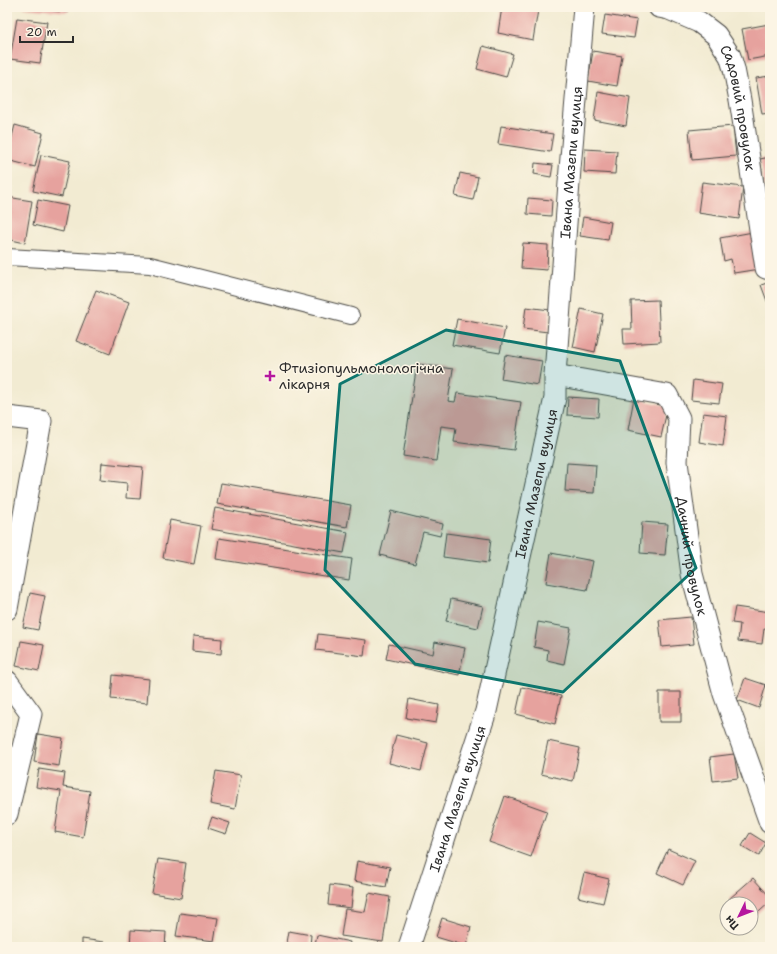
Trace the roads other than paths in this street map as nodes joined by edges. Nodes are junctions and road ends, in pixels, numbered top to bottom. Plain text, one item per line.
1 (584, 7) edge
2 (659, 7) edge
3 (7, 257) edge
4 (770, 269) edge
5 (350, 316) dead end
6 (555, 375) junction
7 (7, 417) edge
8 (7, 609) edge
9 (7, 681) edge
10 (7, 814) edge
11 (770, 823) edge
12 (409, 947) edge

1 - 6 street, Івана Мазепи вулиця
2 - 4 street, Садовий провулок
3 - 5 street
6 - 11 street, Дачний провулок
6 - 12 street, Івана Мазепи вулиця
7 - 8 street
9 - 10 street

